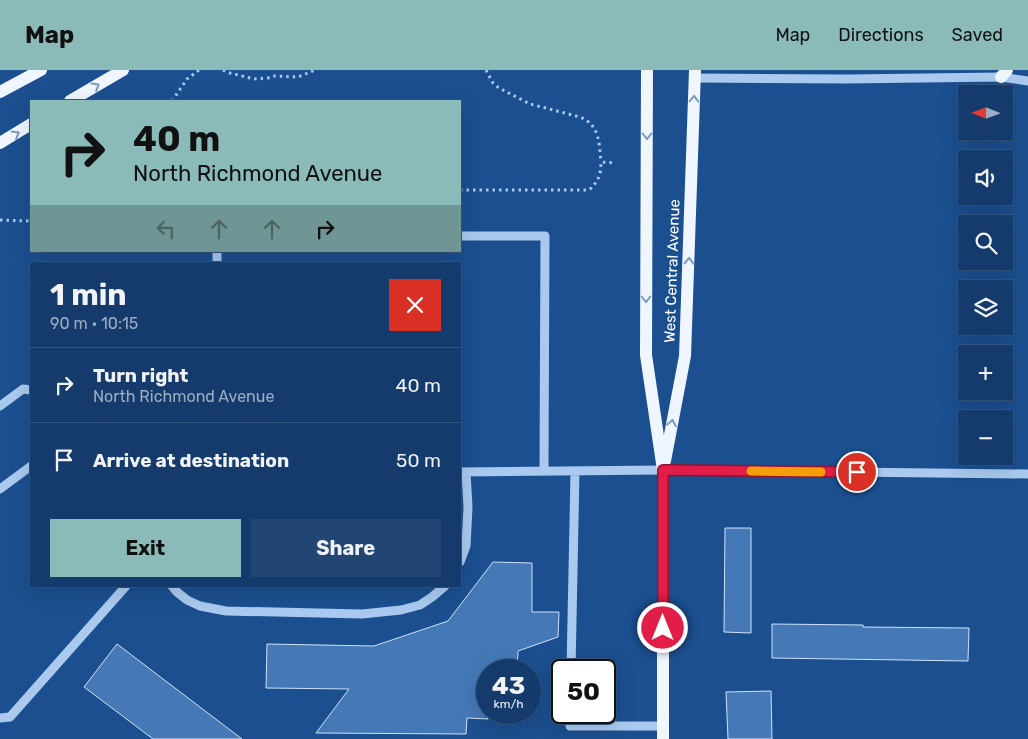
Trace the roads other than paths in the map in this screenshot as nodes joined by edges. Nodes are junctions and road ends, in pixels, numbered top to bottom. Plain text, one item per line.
1 (41, 70) edge
2 (123, 70) edge
3 (647, 70) edge
4 (695, 74) edge
5 (1004, 74) edge
6 (1028, 81) edge
7 (0, 92) edge
8 (72, 100) edge
9 (30, 125) edge
10 (0, 143) edge
11 (461, 236) edge
12 (30, 390) edge
13 (0, 406) edge
14 (30, 467) edge
15 (663, 470) junction
16 (544, 471) junction
17 (575, 471) junction
18 (463, 472) edge
19 (1028, 474) edge
20 (0, 489) edge
21 (461, 559) edge
22 (125, 587) edge
23 (173, 587) edge
24 (444, 587) edge
25 (571, 659) edge
26 (0, 718) edge
27 (570, 724) edge
28 (663, 726) junction
29 (663, 739) edge

1 - 7 main road
8 -> 2 main road
3 -> 15 main road, West Central Avenue
4 - 5 street
15 -> 4 main road, West Central Avenue
5 - 6 street
10 -> 9 main road
11 - 16 street
12 - 13 street
14 - 20 street
15 - 17 street
15 - 19 street
15 - 28 main road, West Central Avenue
16 - 17 street
16 - 18 street
17 - 25 street
18 - 21 street
22 - 26 street
23 - 24 street
27 - 28 street
28 - 29 main road, West Central Avenue

